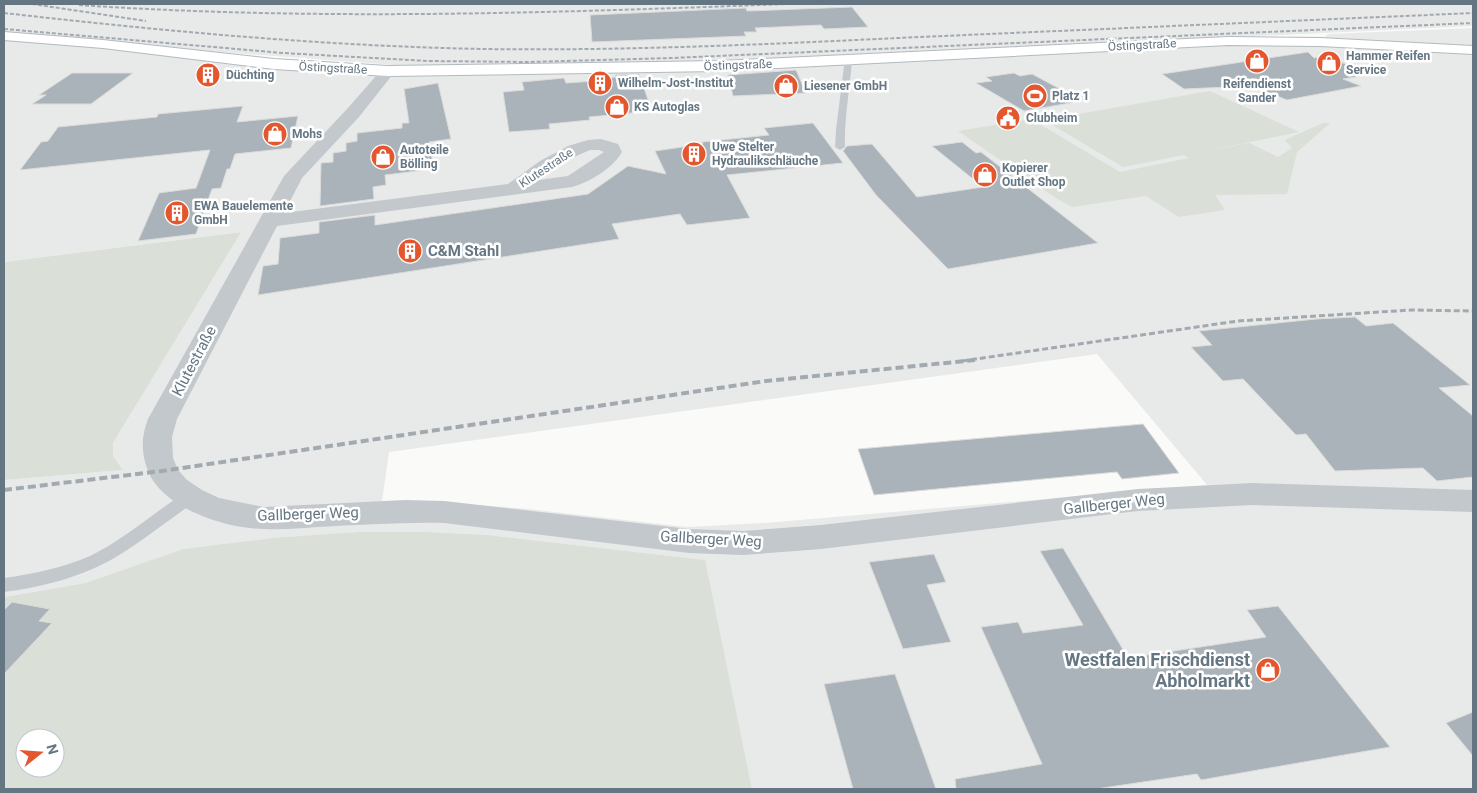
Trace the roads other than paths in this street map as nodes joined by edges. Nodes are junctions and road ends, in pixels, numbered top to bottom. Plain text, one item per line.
1 (4, 36) edge
2 (1473, 50) edge
3 (848, 60) junction
4 (388, 71) junction
5 (840, 147) dead end
6 (513, 189) dead end
7 (269, 221) junction
8 (190, 498) junction
9 (1473, 501) edge
10 (4, 585) edge

1 - 4 street, Östingstraße
2 - 3 street, Östingstraße
3 - 4 street, Östingstraße
3 - 5 lane
4 - 7 street, Klutestraße
6 - 7 street, Klutestraße
7 - 8 street, Klutestraße
8 - 9 street, Gallberger Weg
8 - 10 lane

